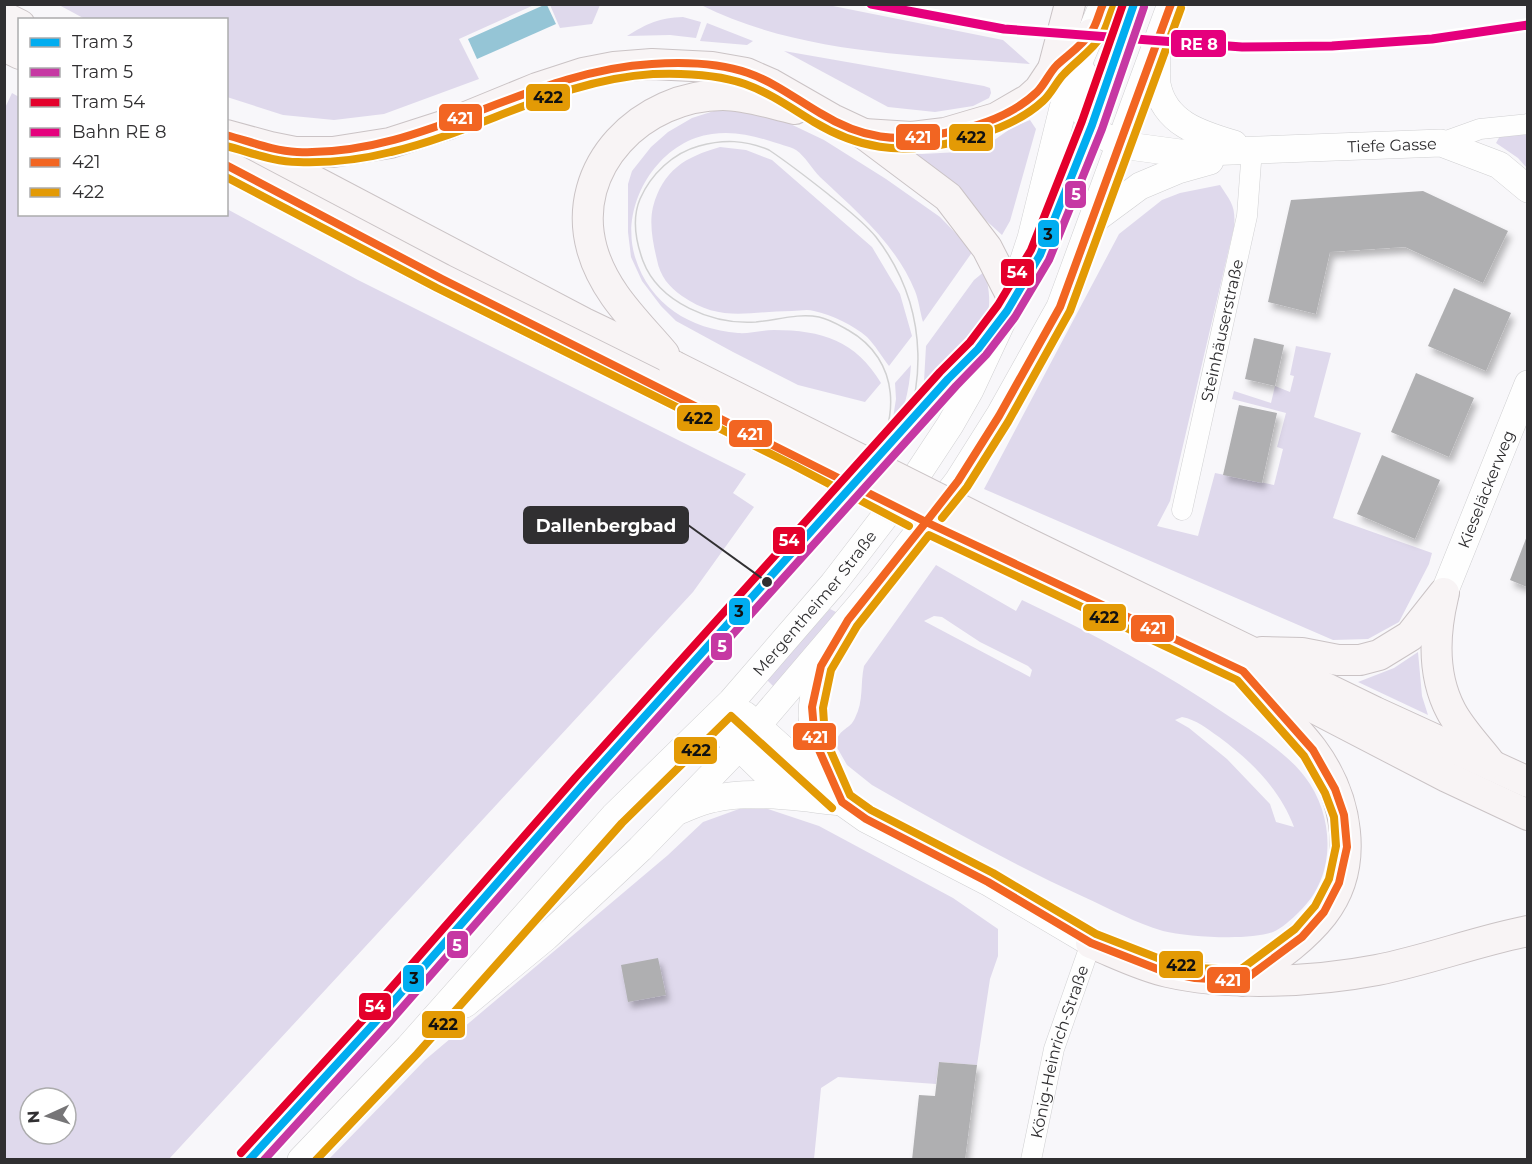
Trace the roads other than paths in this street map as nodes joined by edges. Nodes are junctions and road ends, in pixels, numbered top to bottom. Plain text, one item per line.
1 (1070, 4) edge
2 (1104, 4) edge
3 (1171, 4) edge
4 (4, 17) edge
5 (18, 24) edge
6 (1091, 33) junction
7 (4, 46) edge
8 (1157, 46) junction
9 (18, 53) edge
10 (1053, 69) junction
11 (832, 119) junction
12 (1527, 124) edge
13 (864, 134) junction
14 (228, 136) edge
15 (228, 136) edge
16 (1441, 143) junction
17 (1121, 145) junction
18 (1252, 149) junction
19 (228, 166) edge
20 (1527, 189) edge
21 (1094, 220) junction
22 (1012, 297) junction
23 (674, 366) junction
24 (1527, 384) edge
25 (1182, 510) dead end
26 (1013, 549) junction
27 (1444, 593) junction
28 (848, 620) junction
29 (1247, 661) junction
30 (721, 711) junction
31 (757, 727) junction
32 (738, 747) junction
33 (1494, 768) junction
34 (1527, 782) edge
35 (842, 802) junction
36 (677, 811) junction
37 (1527, 815) edge
38 (1527, 931) edge
39 (1091, 943) junction
40 (1243, 981) junction
41 (409, 1047) junction
42 (301, 1160) edge
43 (1031, 1160) edge

1 - 10 main road
2 - 6 main road, Mergentheimer Straße
2 - 17 main road, Mergentheimer Straße
3 - 8 main road, Mergentheimer Straße
4 - 5 main road
6 - 10 main road
6 - 22 main road, Mergentheimer Straße
7 - 9 main road
8 - 17 main road, Mergentheimer Straße
8 - 18 main road, Tiefe Gasse
10 - 13 main road
11 - 13 main road
11 - 14 main road
11 - 23 main road
12 - 16 street, Tiefe Gasse
13 - 22 main road
15 - 23 main road
16 - 18 main road, Tiefe Gasse
16 - 20 main road
17 - 18 main road, Tiefe Gasse
17 - 21 main road, Mergentheimer Straße
18 - 21 main road, Tiefe Gasse
18 - 25 street, Steinhäuserstraße
19 - 26 main road, bridge
21 - 28 main road, Mergentheimer Straße
22 - 30 main road, Mergentheimer Straße
23 - 26 main road, bridge
24 - 27 main road, Kieseläckerweg
26 - 29 main road
27 - 29 main road
27 - 33 main road
28 - 31 main road, Mergentheimer Straße
28 - 35 main road
29 - 33 main road
29 - 37 main road
29 - 40 main road
30 - 31 main road, König-Heinrich-Straße
30 - 32 main road, König-Heinrich-Straße
30 - 41 main road, Mergentheimer Straße
31 - 32 main road, Mergentheimer Straße
31 - 35 main road, König-Heinrich-Straße
32 - 35 main road, König-Heinrich-Straße
32 - 36 main road, Mergentheimer Straße
33 - 34 main road
35 - 36 main road
35 - 39 main road, König-Heinrich-Straße
36 - 41 main road, Mergentheimer Straße
38 - 40 main road
39 - 40 main road
39 - 43 street, König-Heinrich-Straße
41 - 42 main road, Mergentheimer Straße

